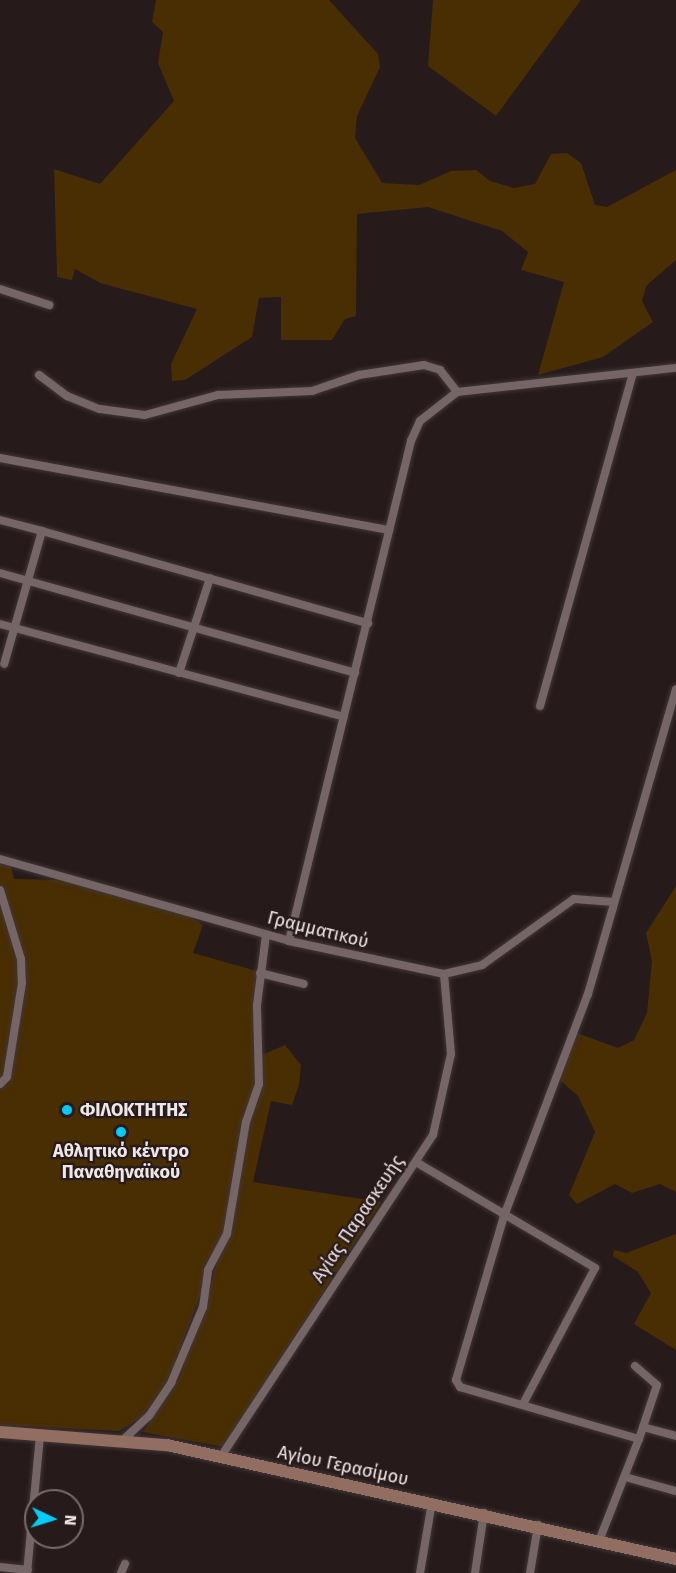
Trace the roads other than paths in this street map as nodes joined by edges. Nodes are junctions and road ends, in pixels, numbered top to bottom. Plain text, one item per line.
1 (0, 289) edge
2 (49, 304) dead end
3 (676, 368) edge
4 (39, 375) dead end
5 (632, 376) junction
6 (457, 392) junction
7 (0, 458) edge
8 (0, 520) edge
9 (389, 530) junction
10 (42, 531) junction
11 (0, 573) edge
12 (210, 578) junction
13 (28, 582) junction
14 (368, 623) junction
15 (0, 624) edge
16 (195, 626) junction
17 (14, 628) junction
18 (4, 664) dead end
19 (180, 673) junction
20 (355, 673) junction
21 (676, 692) edge
22 (540, 706) dead end
23 (344, 717) junction
24 (0, 859) edge
25 (0, 890) edge
26 (614, 902) junction
27 (266, 934) junction
28 (289, 941) junction
29 (260, 973) junction
30 (444, 974) junction
31 (304, 984) dead end
32 (0, 1084) edge
33 (416, 1162) junction
34 (504, 1216) junction
35 (635, 1366) dead end
36 (523, 1404) junction
37 (643, 1427) junction
38 (0, 1432) edge
39 (40, 1435) junction
40 (676, 1436) edge
41 (639, 1439) junction
42 (123, 1440) junction
43 (220, 1458) junction
44 (625, 1477) junction
45 (676, 1491) edge
46 (432, 1502) junction
47 (484, 1512) junction
48 (538, 1525) junction
49 (598, 1540) junction
50 (676, 1558) edge
51 (125, 1564) dead end
52 (0, 1567) edge
53 (28, 1571) edge
54 (121, 1573) edge
55 (420, 1573) edge
56 (475, 1573) edge
57 (530, 1573) edge

1 - 2 street
3 - 5 street
4 - 6 street
5 - 6 street
5 - 22 street
6 - 9 street
7 - 9 street
8 - 10 street
9 - 14 street
10 - 12 street
10 - 13 street
11 - 13 street
12 - 14 street
12 - 16 street
13 - 16 street
13 - 17 street
14 - 20 street
15 - 17 street
16 - 19 street
16 - 20 street
17 - 18 street
17 - 19 street
19 - 23 street
20 - 23 street
21 - 26 street
23 - 28 street
24 - 27 street, Γραμματικού
25 - 32 street
26 - 30 street, Γραμματικού
26 - 34 street
27 - 28 street, Γραμματικού
27 - 29 street
28 - 30 street, Γραμματικού
29 - 31 street
29 - 42 street
30 - 33 street, Αγίας Παρασκευής
33 - 34 street
33 - 43 street, Αγίας Παρασκευής
34 - 36 street
34 - 36 street
35 - 37 street
36 - 41 street
37 - 40 street
37 - 41 street
38 - 39 street, Αγίου Γερασίμου
39 - 42 street, Αγίου Γερασίμου
39 - 53 street
41 - 44 street
42 - 43 street, Αγίου Γερασίμου
43 - 46 street, Αγίου Γερασίμου
44 - 45 street
44 - 49 street
46 - 47 street, Αγίου Γερασίμου
46 - 55 street
47 - 48 street, Αγίου Γερασίμου
47 - 56 street
48 - 49 street, Αγίου Γερασίμου
48 - 57 street
49 - 50 street, Αγίου Γερασίμου
51 - 54 street
52 - 53 street

